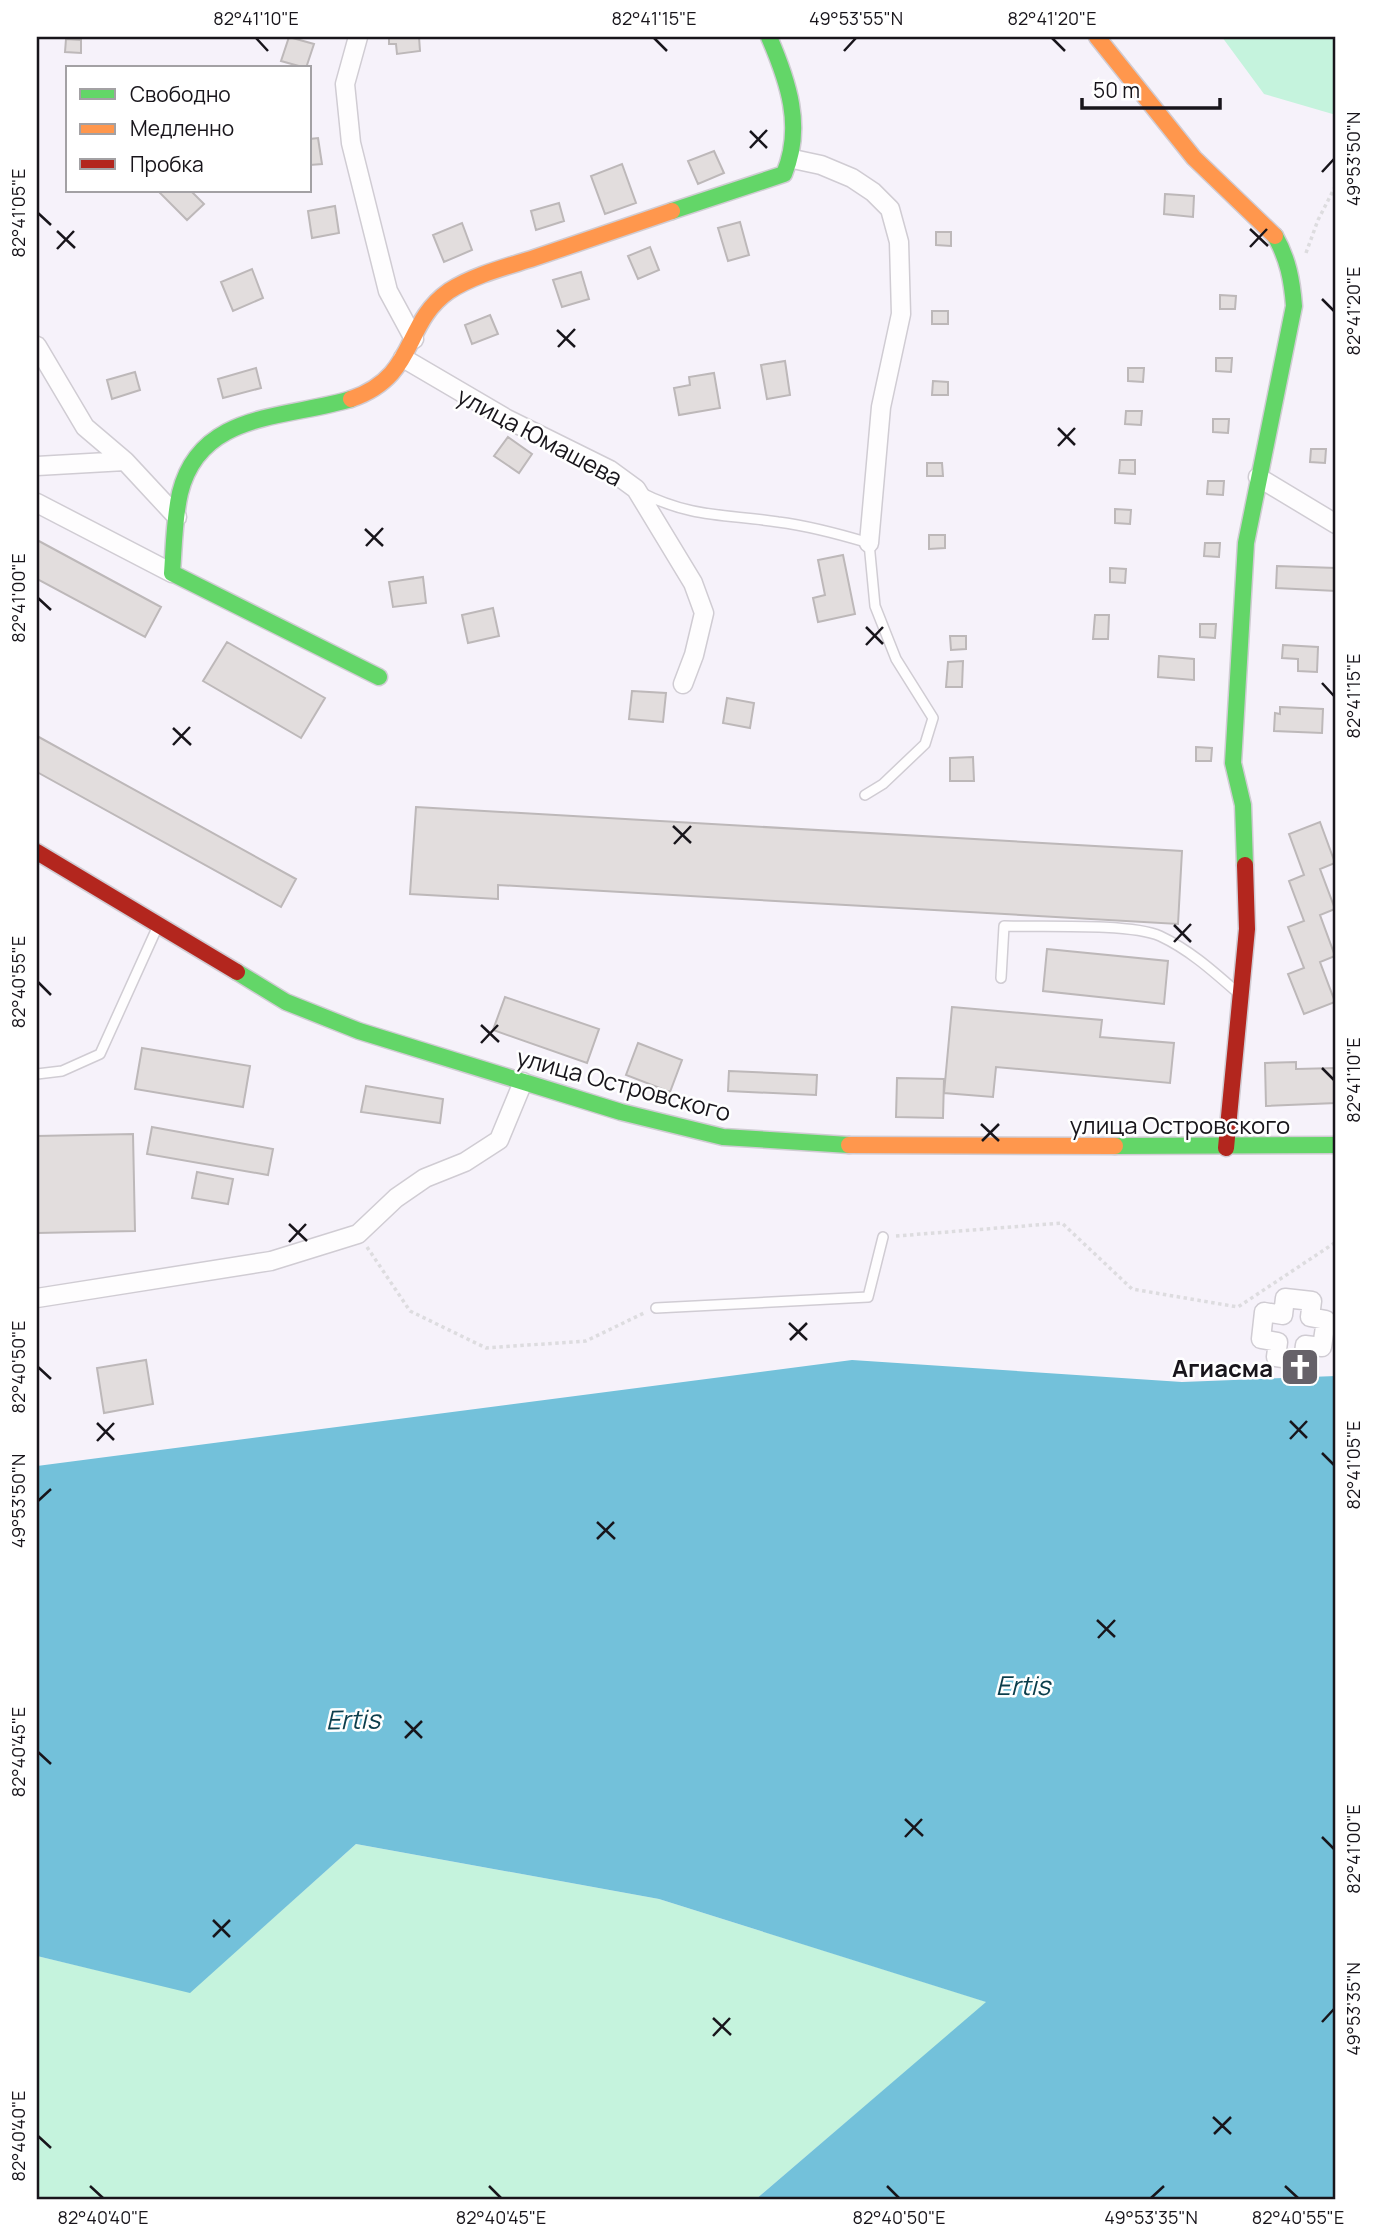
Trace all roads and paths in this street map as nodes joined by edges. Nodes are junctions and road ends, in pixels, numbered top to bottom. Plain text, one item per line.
1 (358, 37) edge
2 (769, 37) edge
3 (1097, 37) edge
4 (788, 167) junction
5 (1336, 184) edge
6 (1294, 288) junction
7 (37, 346) edge
8 (409, 348) junction
9 (125, 461) junction
10 (37, 466) edge
11 (1258, 477) junction
12 (636, 489) junction
13 (37, 503) edge
14 (177, 517) junction
15 (1336, 524) edge
16 (869, 543) junction
17 (172, 573) junction
18 (379, 677) dead end
19 (682, 684) dead end
20 (865, 795) dead end
21 (37, 852) edge
22 (159, 924) junction
23 (1001, 978) dead end
24 (1239, 993) junction
25 (37, 1074) edge
26 (523, 1082) junction
27 (1336, 1145) edge
28 (1226, 1148) junction
29 (358, 1234) junction
30 (883, 1237) joint
31 (1336, 1242) edge
32 (37, 1298) edge
33 (656, 1308) joint
34 (1310, 1317) joint

1 - 8 street
2 - 4 street
3 - 6 street
4 - 8 street
4 - 16 street
5 - 6 path
6 - 11 street
7 - 9 street
8 - 12 street, улица Юмашева
8 - 14 street
9 - 10 street
9 - 14 street
11 - 15 street
11 - 24 street
12 - 16 lane
12 - 19 street, улица Юмашева
13 - 17 street
14 - 17 street
16 - 20 lane
17 - 18 street
21 - 22 street, улица Островского
22 - 25 lane
22 - 26 street, улица Островского
23 - 24 lane
24 - 28 street
26 - 28 street, улица Островского
26 - 29 street
27 - 28 street, улица Островского
29 - 32 street
29 - 33 path
30 - 31 path
30 - 33 lane
34 - 34 street

